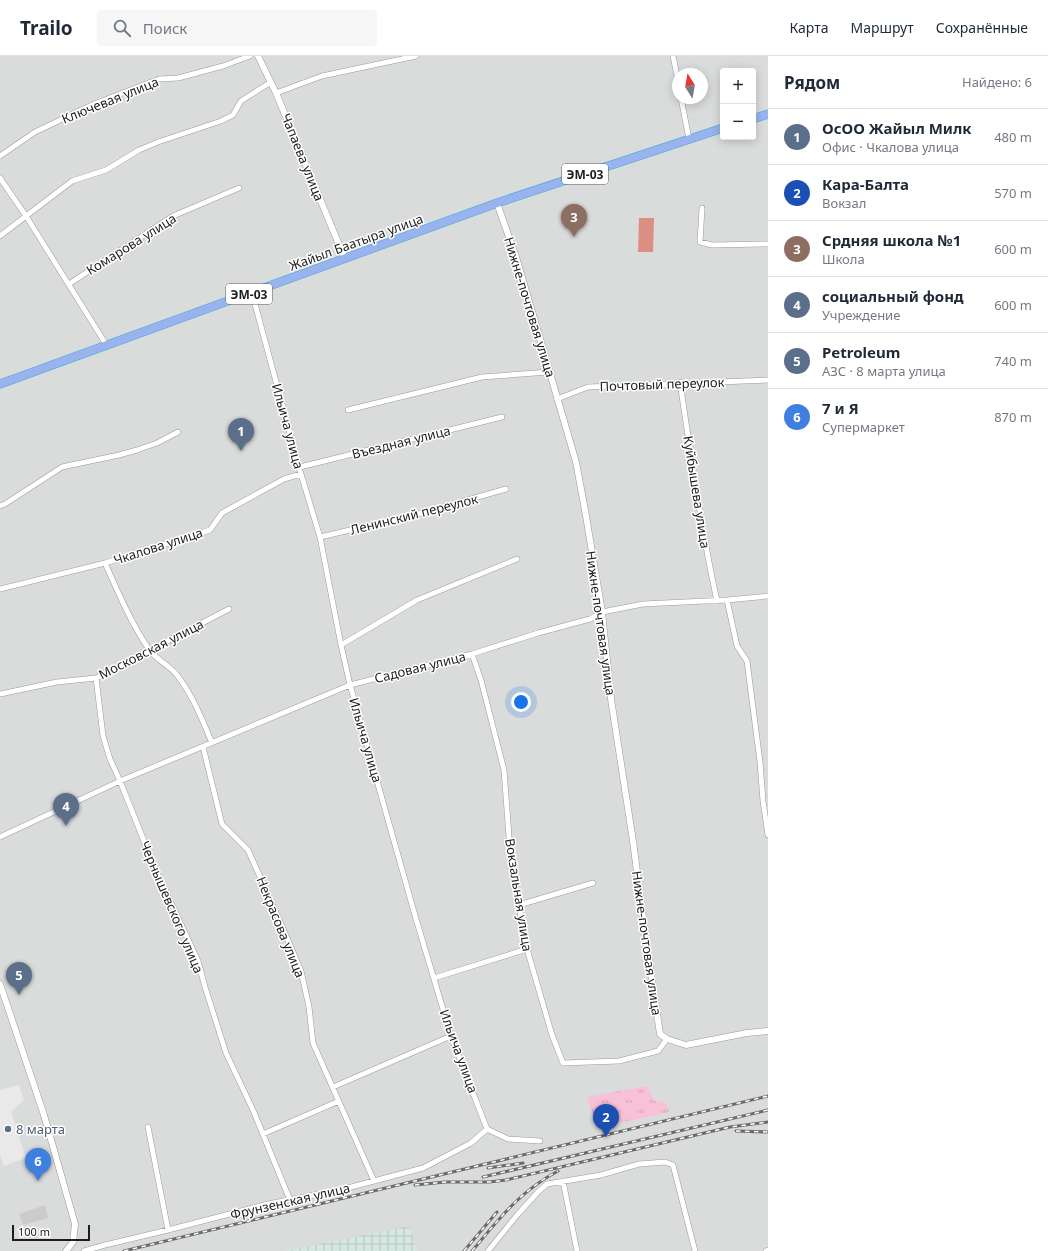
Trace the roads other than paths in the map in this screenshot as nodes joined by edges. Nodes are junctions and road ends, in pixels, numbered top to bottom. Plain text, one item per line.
1 (250, 56) edge
2 (258, 56) edge
3 (416, 56) edge
4 (673, 56) edge
5 (675, 68) edge
6 (271, 82) junction
7 (276, 93) junction
8 (682, 104) edge
9 (768, 114) edge
10 (756, 118) edge
11 (720, 129) edge
12 (689, 139) junction
13 (0, 156) edge
14 (0, 178) edge
15 (239, 188) dead end
16 (497, 203) junction
17 (702, 208) dead end
18 (26, 216) junction
19 (0, 236) edge
20 (768, 244) edge
21 (345, 259) junction
22 (69, 284) junction
23 (252, 293) junction
24 (107, 346) junction
25 (549, 372) junction
26 (768, 380) edge
27 (680, 382) junction
28 (0, 384) edge
29 (557, 399) junction
30 (348, 410) dead end
31 (502, 417) dead end
32 (178, 432) dead end
33 (300, 467) junction
34 (301, 474) junction
35 (506, 490) dead end
36 (0, 506) edge
37 (320, 537) junction
38 (517, 559) dead end
39 (105, 563) junction
40 (0, 589) edge
41 (768, 596) edge
42 (718, 600) junction
43 (727, 600) junction
44 (229, 609) dead end
45 (602, 612) junction
46 (340, 645) junction
47 (149, 650) junction
48 (472, 654) junction
49 (96, 678) junction
50 (350, 685) junction
51 (0, 694) edge
52 (212, 743) junction
53 (203, 747) junction
54 (120, 781) junction
55 (768, 835) edge
56 (0, 837) edge
57 (593, 882) dead end
58 (519, 905) junction
59 (527, 949) junction
60 (434, 978) junction
61 (0, 984) edge
62 (768, 1031) edge
63 (451, 1036) junction
64 (667, 1039) junction
65 (333, 1087) junction
66 (339, 1101) junction
67 (148, 1127) dead end
68 (487, 1129) junction
69 (263, 1134) junction
70 (540, 1141) dead end
71 (374, 1181) junction
72 (563, 1181) junction
73 (290, 1200) junction
74 (168, 1230) junction
75 (66, 1251) edge
76 (84, 1251) edge
77 (488, 1251) edge
78 (577, 1251) edge
79 (695, 1251) edge

1 - 13 street, Ключевая улица
2 - 6 street, Чапаева улица
3 - 7 street
4 - 5 street
6 - 7 street, Чапаева улица
6 - 18 street
7 - 21 street, Чапаева улица
8 - 12 street
9 - 10 highway
11 - 12 highway, Жайыл Баатыра улица / ЭМ-03
12 - 16 highway, Жайыл Баатыра улица / ЭМ-03
14 - 18 street
15 - 22 street, Комарова улица
16 - 21 highway, Жайыл Баатыра улица / ЭМ-03
16 - 25 street, Нижне-почтовая улица
17 - 20 street
18 - 19 street
18 - 22 street
21 - 23 highway, Жайыл Баатыра улица / ЭМ-03
22 - 24 street
23 - 24 highway, Жайыл Баатыра улица / ЭМ-03
23 - 33 street, Ильича улица
24 - 28 highway, Жайыл Баатыра улица / ЭМ-03
25 - 29 street, Нижне-почтовая улица
25 - 30 street
26 - 27 street, Почтовый переулок
27 - 29 street, Почтовый переулок
27 - 42 street, Куйбышева улица
29 - 45 street, Нижне-почтовая улица
31 - 33 street, Въездная улица
32 - 36 street
33 - 34 street, Ильича улица
34 - 37 street, Ильича улица
34 - 39 street, Чкалова улица
35 - 37 street, Ленинский переулок
37 - 46 street, Ильича улица
38 - 46 street
39 - 40 street, Чкалова улица
39 - 47 street
41 - 43 street, Садовая улица
42 - 43 street, Садовая улица
42 - 45 street, Садовая улица
43 - 55 street
44 - 47 street, Московская улица
45 - 48 street, Садовая улица
45 - 64 street, Нижне-почтовая улица
46 - 50 street, Ильича улица
47 - 49 street, Московская улица
47 - 52 street
48 - 50 street, Садовая улица
48 - 58 street, Вокзальная улица
49 - 51 street, Московская улица
49 - 54 street, Чернышевского улица
50 - 52 street, Садовая улица
50 - 60 street, Ильича улица
52 - 53 street, Садовая улица
53 - 54 street, Садовая улица
53 - 65 street, Некрасова улица
54 - 56 street, Садовая улица
54 - 69 street, Чернышевского улица
57 - 58 street
58 - 59 street, Вокзальная улица
59 - 60 street
59 - 64 street, Вокзальная улица
60 - 63 street, Ильича улица
61 - 75 street
62 - 64 street
63 - 65 street
63 - 68 street, Ильича улица
65 - 66 street, Некрасова улица
66 - 69 street
66 - 71 street, Некрасова улица
67 - 74 street
68 - 70 street
68 - 71 street, Фрунзенская улица
69 - 73 street, Чернышевского улица
71 - 73 street, Фрунзенская улица
72 - 77 street
72 - 78 street
72 - 79 street
73 - 74 street, Фрунзенская улица
74 - 76 street, Фрунзенская улица

